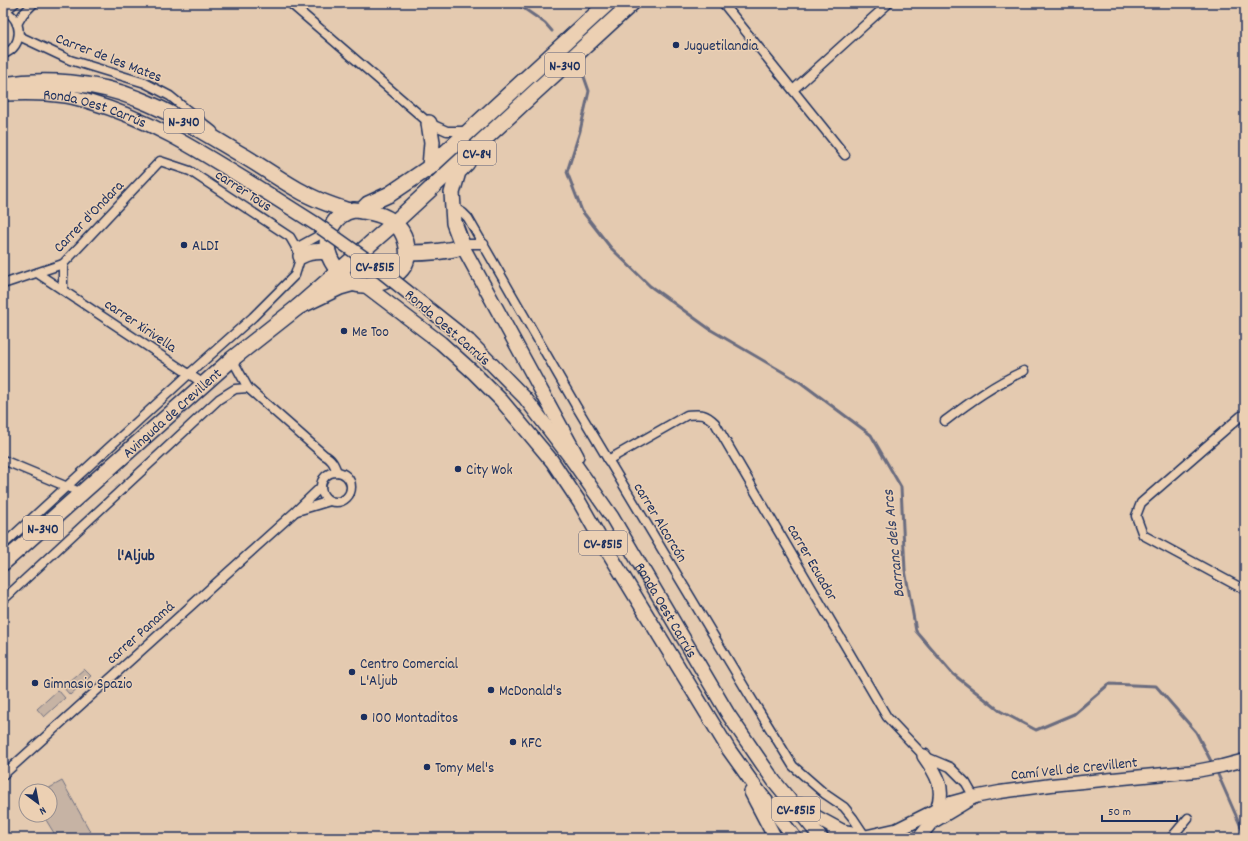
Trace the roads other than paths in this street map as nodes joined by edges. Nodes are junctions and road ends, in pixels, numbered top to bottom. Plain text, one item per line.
1 (15, 3) edge
2 (34, 3) edge
3 (290, 3) edge
4 (608, 3) edge
5 (634, 3) edge
6 (723, 3) edge
7 (889, 3) edge
8 (4, 11) edge
9 (17, 24) junction
10 (19, 36) junction
11 (3, 54) edge
12 (3, 85) edge
13 (793, 90) junction
14 (3, 94) edge
15 (505, 120) junction
16 (429, 124) junction
17 (469, 131) junction
18 (243, 155) junction
19 (845, 155) dead end
20 (160, 161) joint
21 (430, 167) junction
22 (453, 207) junction
23 (355, 211) junction
24 (394, 223) junction
25 (330, 230) junction
26 (484, 244) junction
27 (462, 247) junction
28 (299, 252) junction
29 (328, 252) junction
30 (408, 253) junction
31 (63, 264) junction
32 (339, 271) junction
33 (37, 273) junction
34 (3, 284) edge
35 (360, 285) junction
36 (63, 290) junction
37 (298, 307) junction
38 (232, 359) junction
39 (1024, 371) dead end
40 (189, 374) junction
41 (204, 384) junction
42 (248, 388) junction
43 (1245, 415) edge
44 (945, 421) dead end
45 (324, 454) junction
46 (3, 460) edge
47 (608, 460) junction
48 (337, 472) junction
49 (326, 476) junction
50 (67, 486) junction
51 (321, 487) junction
52 (82, 493) junction
53 (330, 501) junction
54 (296, 511) junction
55 (612, 517) junction
56 (3, 545) edge
57 (3, 563) edge
58 (1245, 590) edge
59 (3, 600) edge
60 (729, 750) junction
61 (924, 756) junction
62 (1242, 761) edge
63 (3, 775) edge
64 (774, 781) junction
65 (974, 797) junction
66 (937, 810) junction
67 (1188, 818) dead end
68 (842, 831) junction
69 (819, 837) edge
70 (775, 838) edge
71 (795, 838) edge
72 (866, 838) edge
73 (920, 838) edge
74 (1172, 838) edge

1 - 8 street
2 - 9 street
3 - 16 street
4 - 17 highway, N-340
5 - 15 highway, N-340
6 - 13 street
7 - 13 street
8 - 9 street
9 - 10 street
10 - 11 street
10 - 18 street, Carrer de les Mates
12 - 18 highway, Ronda Oest Carrús / N-340
13 - 19 street
14 - 55 main road, Ronda Oest Carrús / CV-8515, bridge
15 - 22 highway, CV-84
15 - 24 highway, N-340
16 - 17 street
16 - 21 highway
17 - 21 highway, N-340
18 - 23 highway, Ronda Oest Carrús / N-340
20 - 28 street, carrer Tous
20 - 31 street, Carrer d'Ondara
21 - 23 highway, N-340
22 - 26 street, carrer Alcorcón
22 - 27 highway
23 - 24 highway, Ronda Oest Carrús
23 - 25 highway
24 - 30 highway
24 - 32 highway, N-340
25 - 28 street
25 - 29 highway
26 - 27 street
26 - 47 street, carrer Alcorcón
27 - 30 highway
27 - 55 main road
28 - 29 highway
28 - 40 street, Avinguda de Crevillent
29 - 32 highway
30 - 35 highway, Avinguda de Crevillent
31 - 33 street, Carrer d'Ondara
31 - 36 street
32 - 35 highway
32 - 37 highway, N-340
33 - 34 street, Carrer d'Ondara
33 - 36 street, carrer Xirivella
35 - 37 highway, Avinguda de Crevillent / N-340
35 - 60 main road, Ronda Oest Carrús / CV-8515
36 - 40 street, carrer Xirivella
37 - 38 highway, Avinguda de Crevillent / N-340
38 - 41 highway, Avinguda de Crevillent / N-340
38 - 42 street
39 - 44 street
40 - 41 street, carrer Xirivella
40 - 50 street, Avinguda de Crevillent
41 - 52 highway, Avinguda de Crevillent / N-340
42 - 45 street
42 - 59 street, Avinguda de Crevillent
43 - 58 street
45 - 48 street
45 - 49 street
46 - 50 street
47 - 61 street, carrer Ecuador
47 - 72 street, carrer Alcorcón
48 - 49 street
48 - 53 street
49 - 51 street
50 - 52 street
50 - 56 street, Avinguda de Crevillent
51 - 53 street
51 - 54 street, carrer Panamá
52 - 57 highway, Avinguda de Crevillent / N-340
53 - 54 street, carrer Panamá
54 - 63 street, carrer Panamá
55 - 64 main road, Ronda Oest Carrús / CV-8515
60 - 70 main road, Ronda Oest Carrús
60 - 71 main road, Ronda Oest Carrús / CV-8515
61 - 65 street, carrer Ecuador
61 - 66 main road
62 - 65 street, Camí Vell de Crevillent
64 - 68 main road, Ronda Oest Carrús
64 - 69 main road, Ronda Oest Carrús / CV-8515
65 - 66 main road
65 - 73 street, Camí Vell de Crevillent
66 - 72 main road
67 - 74 street
68 - 69 main road, Ronda Oest Carrús
68 - 72 main road, Ronda Oest Carrús

